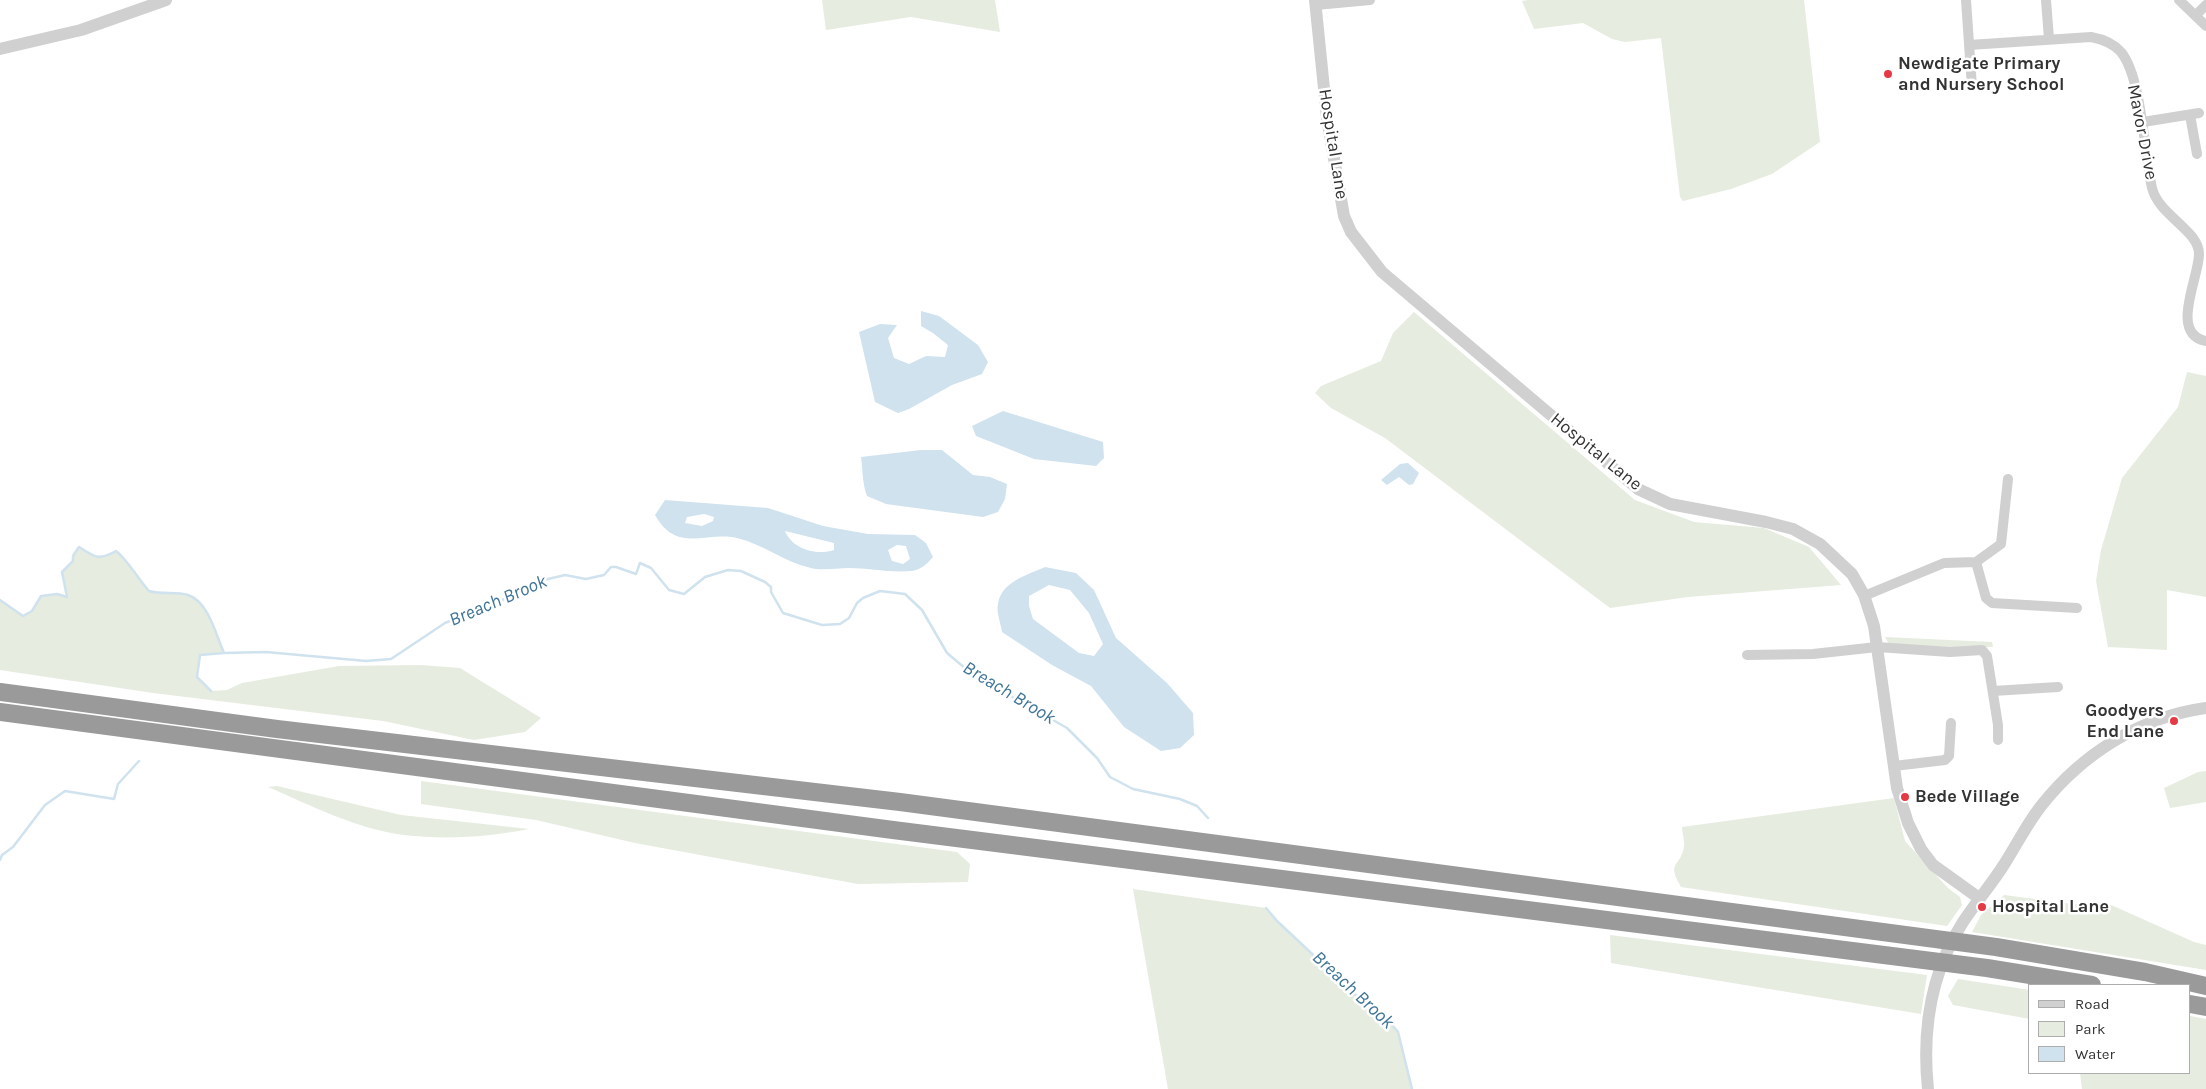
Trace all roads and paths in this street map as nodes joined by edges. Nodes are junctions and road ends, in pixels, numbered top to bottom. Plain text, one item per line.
1 (166, 0) edge
2 (1370, 0) edge
3 (1966, 0) edge
4 (2046, 0) edge
5 (2179, 0) edge
6 (1315, 3) edge
7 (2206, 5) edge
8 (2196, 15) junction
9 (2206, 26) edge
10 (2049, 39) junction
11 (1970, 45) junction
12 (0, 49) edge
13 (1972, 87) dead end
14 (2143, 122) junction
15 (2197, 154) dead end
16 (2206, 341) edge
17 (2008, 479) dead end
18 (1976, 562) junction
19 (1864, 596) junction
20 (2077, 608) dead end
21 (1877, 647) junction
22 (1747, 655) dead end
23 (2058, 687) dead end
24 (1993, 691) junction
25 (0, 692) edge
26 (2206, 708) edge
27 (0, 712) edge
28 (1951, 723) dead end
29 (1998, 740) dead end
30 (1894, 766) junction
31 (1979, 898) junction
32 (2086, 984) edge
33 (2206, 986) edge
34 (2191, 1004) edge
35 (2206, 1007) edge
36 (1928, 1089) edge

1 - 12 street
2 - 6 street
3 - 11 street
4 - 10 street
5 - 8 street
6 - 19 street, Hospital Lane
7 - 8 street
8 - 9 street
10 - 11 street, Mavor Drive
10 - 14 street, Mavor Drive
11 - 13 street
14 - 15 street
14 - 16 street, Mavor Drive
17 - 18 street
18 - 19 street
18 - 20 street
19 - 21 street, Hospital Lane
21 - 22 street
21 - 24 street
21 - 30 street, Hospital Lane
23 - 24 street
24 - 29 street
25 - 33 highway
26 - 31 street
27 - 32 highway
28 - 30 street
30 - 31 street, Hospital Lane
31 - 36 street
34 - 35 highway

